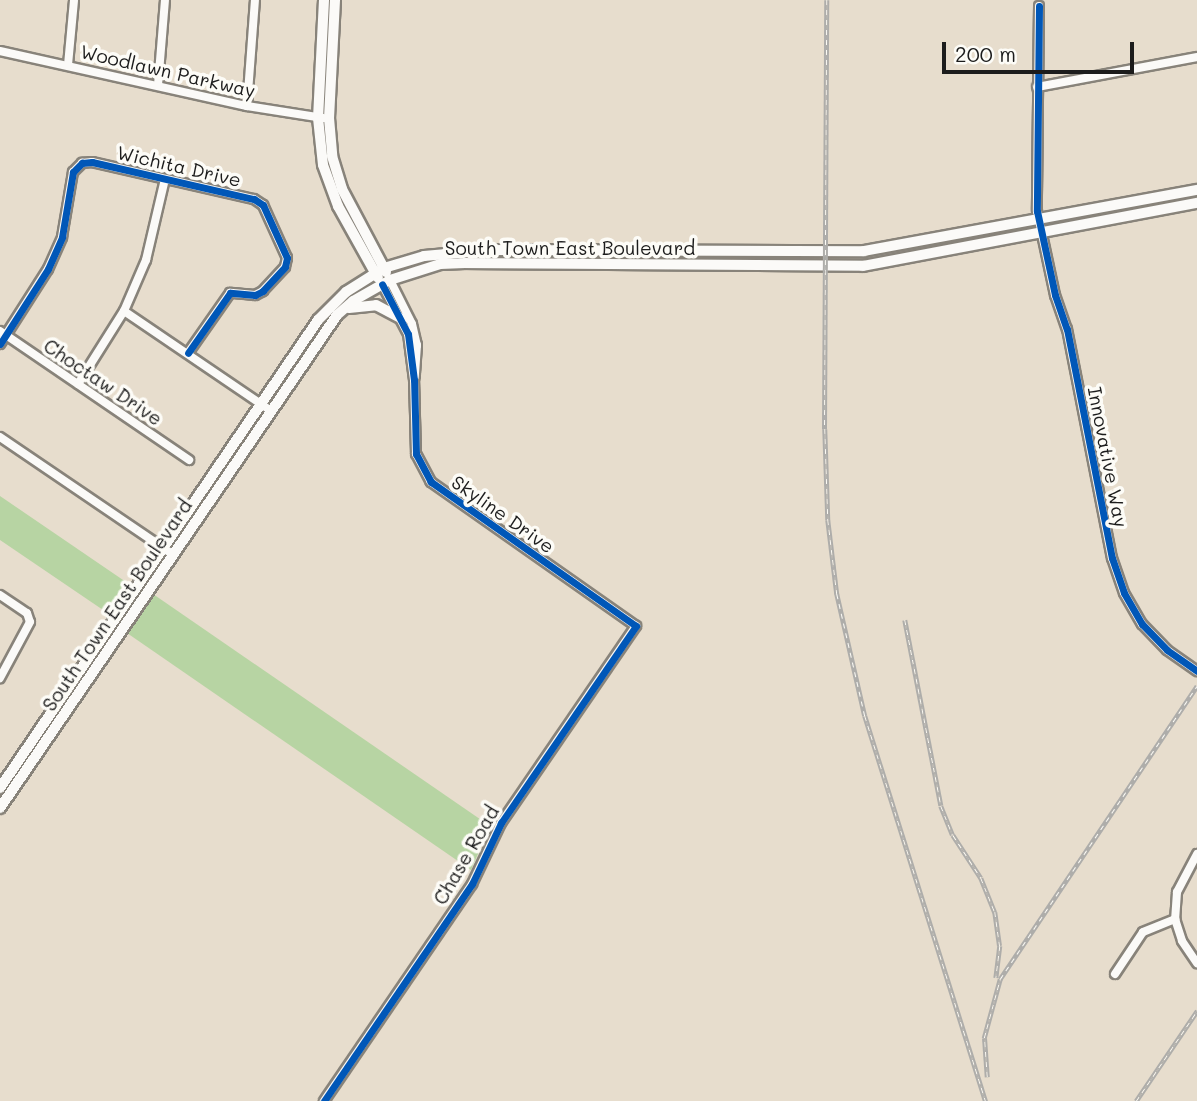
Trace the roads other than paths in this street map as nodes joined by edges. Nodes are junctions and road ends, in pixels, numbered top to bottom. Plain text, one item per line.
1 (74, 0) edge
2 (165, 0) edge
3 (255, 0) edge
4 (324, 0) edge
5 (335, 0) edge
6 (1038, 6) dead end
7 (0, 51) edge
8 (1197, 57) edge
9 (68, 65) junction
10 (158, 85) junction
11 (1037, 87) junction
12 (247, 106) junction
13 (323, 118) junction
14 (165, 179) junction
15 (1197, 190) edge
16 (1197, 203) edge
17 (1039, 221) junction
18 (1042, 233) junction
19 (942, 238) junction
20 (944, 251) junction
21 (380, 271) junction
22 (386, 282) junction
23 (343, 310) junction
24 (124, 311) junction
25 (402, 319) junction
26 (3, 333) edge
27 (0, 344) edge
28 (188, 353) junction
29 (414, 380) junction
30 (78, 384) junction
31 (267, 408) junction
32 (0, 437) edge
33 (189, 460) dead end
34 (168, 551) junction
35 (0, 595) edge
36 (636, 625) joint
37 (1197, 671) edge
38 (0, 678) edge
39 (0, 788) edge
40 (0, 808) edge
41 (1197, 854) edge
42 (1175, 919) junction
43 (1197, 963) edge
44 (1115, 974) dead end
45 (324, 1101) edge

1 - 9 street
2 - 10 street
3 - 12 street
4 - 13 main road, Skyline Drive
5 - 13 main road, Skyline Drive
6 - 11 street, Innovative Way
7 - 9 street, Woodlawn Parkway
8 - 11 street
9 - 10 street, Woodlawn Parkway
10 - 12 street, Woodlawn Parkway
11 - 17 street, Innovative Way
12 - 13 street, Woodlawn Parkway
13 - 21 main road, Skyline Drive
14 - 24 street
14 - 26 street, Wichita Drive
14 - 28 street, Wichita Drive
15 - 17 main road, South Town East Boulevard
16 - 18 main road, South Town East Boulevard
17 - 18 street, Innovative Way
17 - 19 main road, South Town East Boulevard
18 - 20 main road, South Town East Boulevard
18 - 37 street, Innovative Way
19 - 20 main road
19 - 21 main road, South Town East Boulevard
20 - 22 main road, South Town East Boulevard
21 - 22 main road, Skyline Drive
21 - 31 main road, South Town East Boulevard
22 - 23 main road, South Town East Boulevard
22 - 25 street, Skyline Drive
22 - 29 street, Skyline Drive
23 - 25 main road
23 - 31 main road, South Town East Boulevard
24 - 28 street
24 - 30 street
25 - 29 street, Skyline Drive
26 - 27 street, Wichita Drive
26 - 30 street, Choctaw Drive
28 - 31 street
29 - 36 street, Skyline Drive
30 - 33 street, Choctaw Drive
31 - 34 main road, South Town East Boulevard
32 - 34 street
34 - 39 main road, South Town East Boulevard
34 - 40 main road, South Town East Boulevard
35 - 38 street
36 - 45 street, Chase Road
41 - 42 street
42 - 43 street
42 - 44 street

